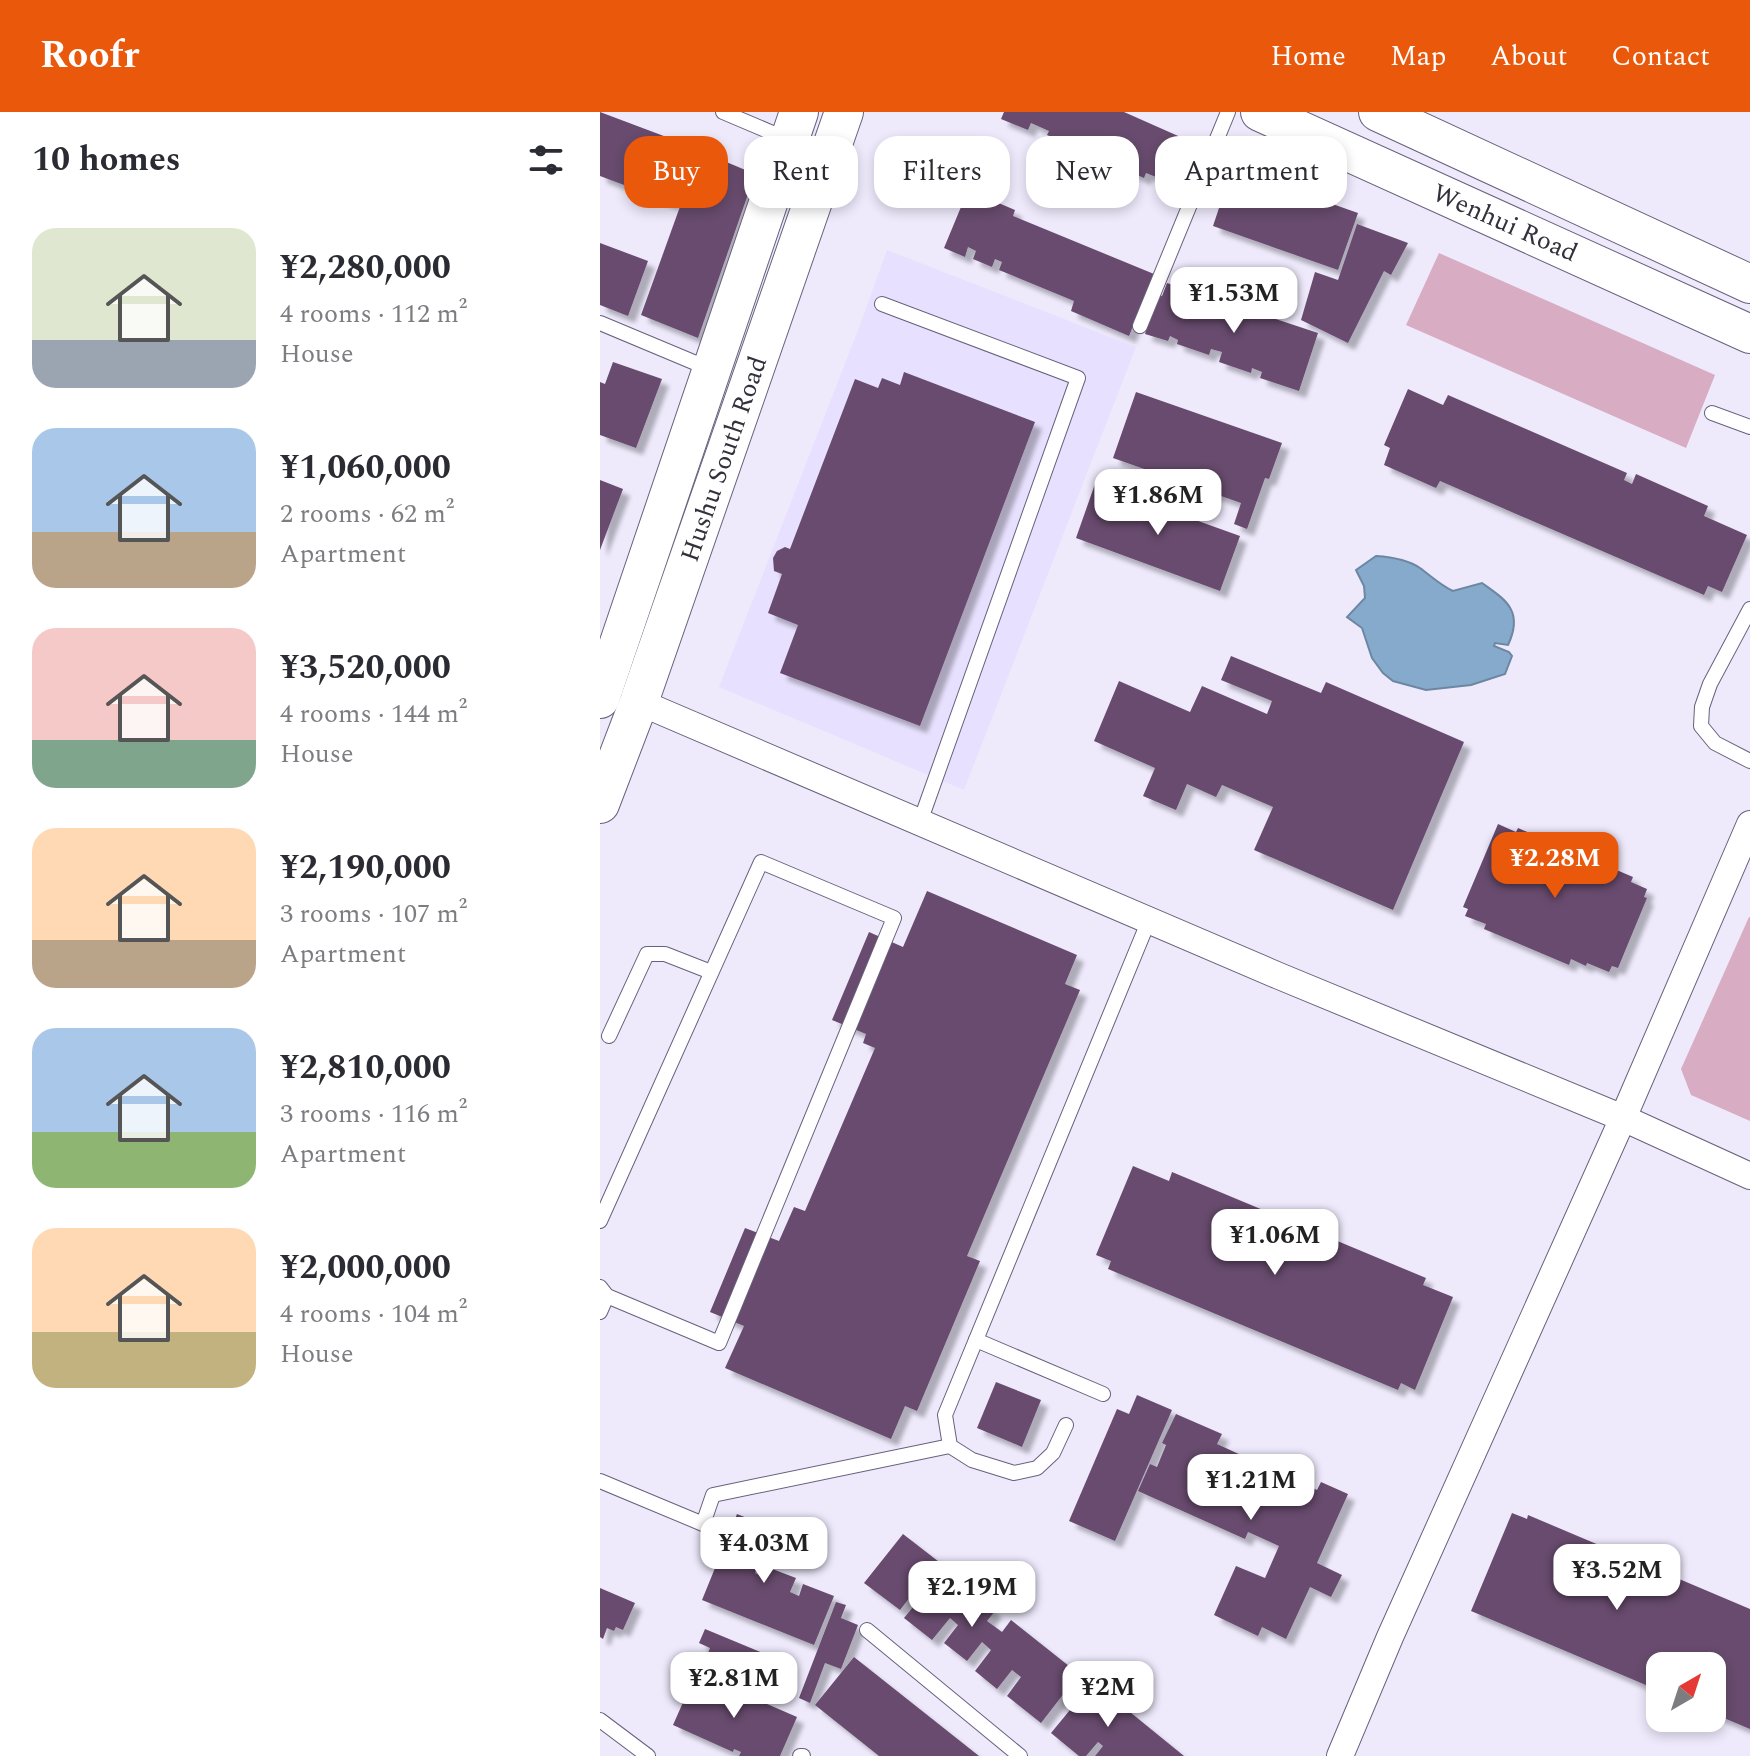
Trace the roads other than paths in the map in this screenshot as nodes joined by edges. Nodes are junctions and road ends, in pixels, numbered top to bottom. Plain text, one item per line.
1 (723, 112) edge
2 (844, 112) edge
3 (1228, 112) edge
4 (1260, 112) edge
5 (1378, 112) edge
6 (795, 127) edge
7 (1750, 284) edge
8 (882, 304) dead end
9 (600, 323) edge
10 (1140, 326) dead end
11 (1750, 334) edge
12 (711, 369) junction
13 (1712, 413) dead end
14 (1750, 427) edge
15 (1750, 609) edge
16 (600, 699) edge
17 (639, 702) junction
18 (1750, 761) edge
19 (600, 804) edge
20 (920, 822) junction
21 (1750, 824) edge
22 (1149, 920) junction
23 (711, 972) junction
24 (609, 1036) dead end
25 (1623, 1118) junction
26 (1750, 1176) edge
27 (600, 1221) edge
28 (603, 1291) edge
29 (600, 1312) edge
30 (976, 1340) junction
31 (1103, 1394) dead end
32 (1066, 1425) dead end
33 (950, 1446) junction
34 (600, 1481) edge
35 (867, 1630) dead end
36 (600, 1720) edge
37 (648, 1756) edge
38 (1020, 1756) edge
39 (1340, 1756) edge

1 - 6 lane
2 - 17 main road, Hushu South Road
3 - 10 lane
4 - 11 main road, Wenhui Road
5 - 7 main road, Wenhui Road
6 - 12 main road, Hushu South Road
8 - 20 lane
9 - 12 lane
12 - 16 main road, Hushu South Road
13 - 14 lane
15 - 18 lane
17 - 19 main road, Hushu South Road
17 - 20 street
20 - 22 street
21 - 25 street
22 - 25 street
22 - 30 lane
23 - 24 lane
23 - 27 lane
23 - 28 lane
25 - 26 street
25 - 39 street
28 - 29 lane
30 - 31 lane
30 - 33 lane
32 - 33 lane
33 - 34 lane
35 - 38 lane
36 - 37 lane

